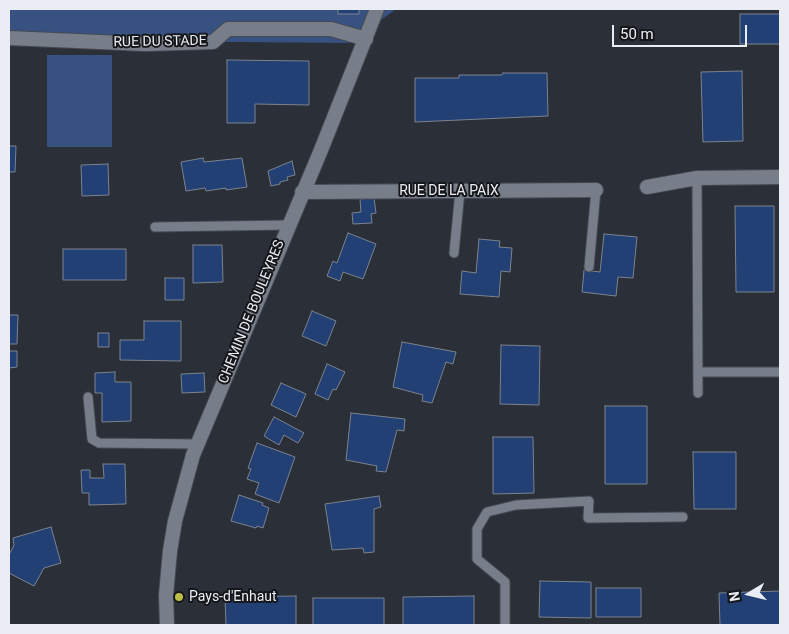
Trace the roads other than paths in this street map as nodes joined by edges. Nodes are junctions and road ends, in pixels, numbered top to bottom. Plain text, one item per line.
1 (377, 9) edge
2 (9, 38) edge
3 (366, 39) junction
4 (780, 177) edge
5 (697, 178) junction
6 (648, 187) dead end
7 (596, 190) joint
8 (460, 191) junction
9 (302, 192) junction
10 (288, 226) junction
11 (155, 227) dead end
12 (454, 253) dead end
13 (589, 267) dead end
14 (698, 372) junction
15 (780, 372) edge
16 (698, 392) dead end
17 (88, 397) dead end
18 (198, 444) junction
19 (683, 518) dead end
20 (167, 625) edge
21 (505, 625) edge

1 - 3 street, CHEMIN DE BOULEYRES
2 - 3 street, RUE DU STADE
3 - 9 street, CHEMIN DE BOULEYRES
4 - 5 street
5 - 6 street
5 - 14 lane
7 - 8 street, RUE DE LA PAIX
7 - 13 lane
8 - 9 street, RUE DE LA PAIX
8 - 12 lane
9 - 10 street, CHEMIN DE BOULEYRES
10 - 11 lane
10 - 18 street, CHEMIN DE BOULEYRES
14 - 15 lane
14 - 16 lane
17 - 18 lane
18 - 20 street, CHEMIN DE BOULEYRES
19 - 21 lane

